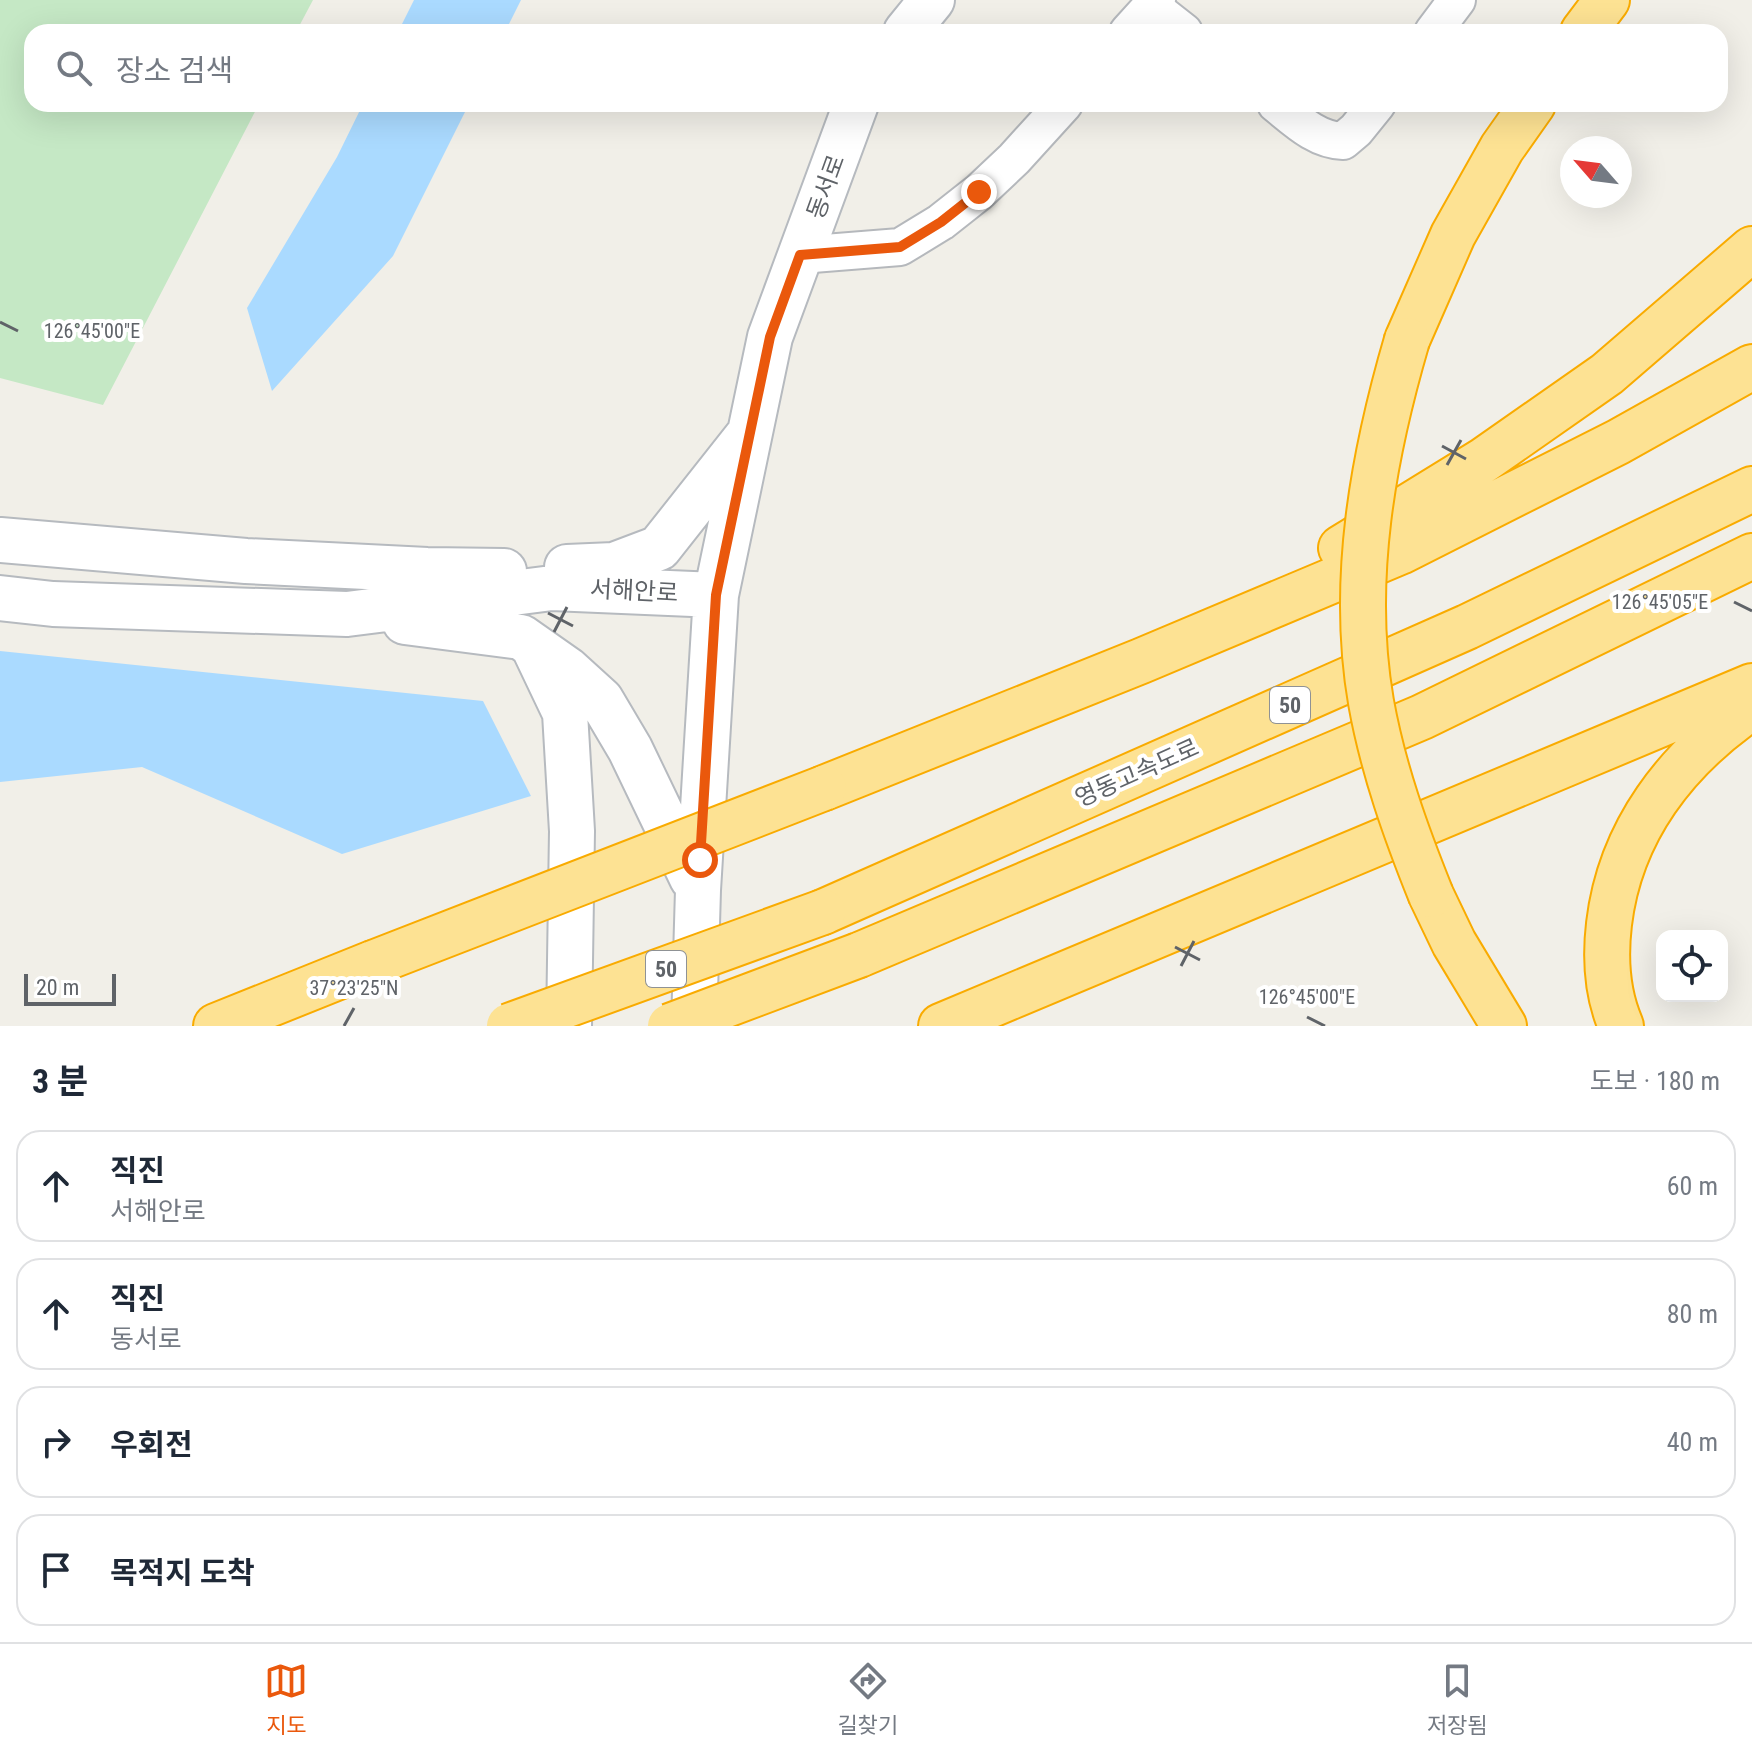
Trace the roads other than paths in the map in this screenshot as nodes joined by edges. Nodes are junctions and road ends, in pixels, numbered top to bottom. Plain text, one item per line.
1 (932, 0) edge
2 (1457, 0) edge
3 (1607, 0) edge
4 (1145, 13) edge
5 (912, 24) edge
6 (1168, 24) edge
7 (1439, 24) edge
8 (1589, 24) edge
9 (853, 112) edge
10 (1057, 112) edge
11 (1286, 112) edge
12 (1371, 112) edge
13 (1527, 112) edge
14 (1752, 249) edge
15 (800, 255) junction
16 (1752, 367) edge
17 (751, 431) junction
18 (1752, 489) edge
19 (0, 540) edge
20 (1752, 556) edge
21 (501, 570) junction
22 (552, 588) junction
23 (716, 595) junction
24 (0, 598) edge
25 (347, 614) junction
26 (532, 645) junction
27 (1141, 661) junction
28 (1752, 686) edge
29 (1752, 707) edge
30 (698, 890) junction
31 (216, 1026) edge
32 (509, 1026) edge
33 (569, 1026) edge
34 (670, 1026) edge
35 (694, 1026) edge
36 (941, 1026) edge
37 (1504, 1026) edge
38 (1621, 1026) edge

1 - 5 main road
2 - 7 street
3 - 8 highway
4 - 6 street
9 - 15 main road, 동서로
10 - 15 street
11 - 12 street
13 - 37 highway, bridge
14 - 27 highway
15 - 17 main road, 동서로
16 - 27 highway
17 - 21 main road
17 - 23 main road, 동서로
18 - 32 highway, 영동고속도로 / 50, bridge
19 - 21 main road, 서해안로
20 - 34 highway, 50, bridge
21 - 22 main road, 서해안로
22 - 23 main road, 서해안로
22 - 25 main road, 서해안로
23 - 30 main road
24 - 25 main road, 서해안로
25 - 26 main road
26 - 30 main road
26 - 33 main road
27 - 31 highway, bridge
28 - 36 highway
29 - 38 highway
30 - 35 main road

